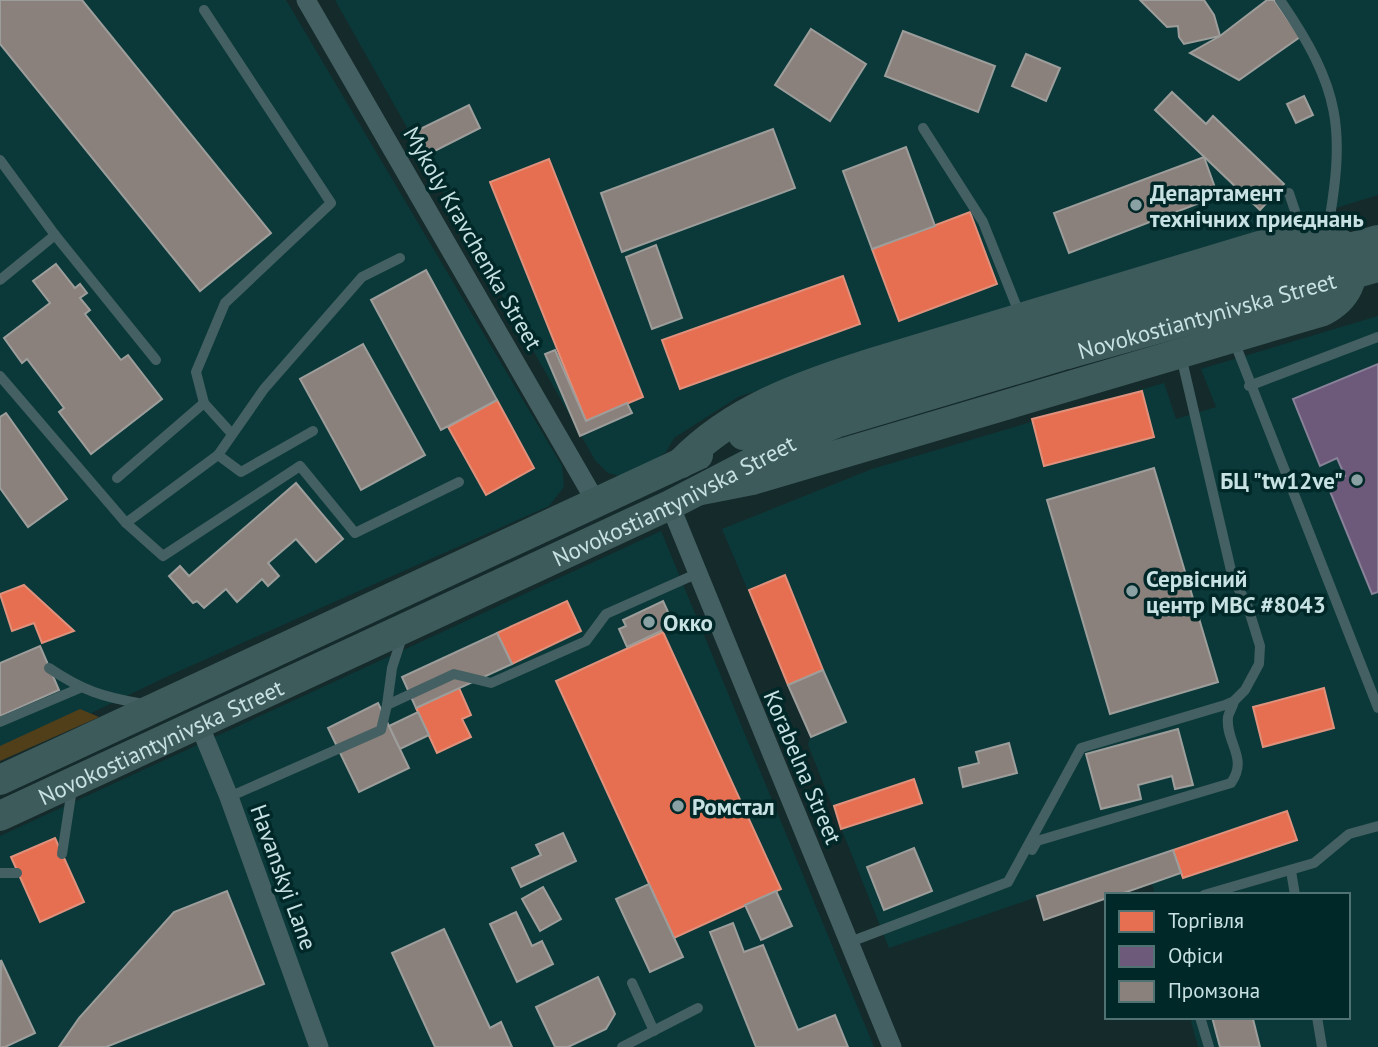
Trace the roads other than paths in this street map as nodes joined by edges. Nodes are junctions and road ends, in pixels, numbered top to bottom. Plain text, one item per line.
1 (306, 0) edge
2 (1280, 0) edge
3 (204, 10) dead end
4 (923, 128) dead end
5 (0, 160) edge
6 (1289, 193) dead end
7 (1314, 234) junction
8 (55, 235) junction
9 (1378, 240) edge
10 (400, 258) dead end
11 (1378, 267) edge
12 (0, 280) edge
13 (1022, 318) junction
14 (1233, 337) junction
15 (1378, 337) edge
16 (1064, 342) junction
17 (1180, 352) junction
18 (156, 360) dead end
19 (0, 376) edge
20 (1249, 386) junction
21 (204, 403) junction
22 (313, 431) dead end
23 (232, 434) junction
24 (218, 455) junction
25 (681, 463) junction
26 (117, 478) dead end
27 (459, 482) dead end
28 (701, 490) junction
29 (596, 502) junction
30 (670, 505) junction
31 (126, 523) junction
32 (696, 574) junction
33 (406, 628) junction
34 (49, 668) dead end
35 (80, 688) junction
36 (1234, 701) junction
37 (387, 705) junction
38 (158, 707) junction
39 (1378, 708) edge
40 (0, 723) edge
41 (199, 724) junction
42 (0, 780) edge
43 (73, 782) junction
44 (229, 797) junction
45 (0, 816) edge
46 (1378, 826) edge
47 (62, 854) dead end
48 (1291, 871) junction
49 (0, 873) edge
50 (18, 873) dead end
51 (1007, 882) junction
52 (1211, 893) edge
53 (1295, 893) edge
54 (850, 942) junction
55 (632, 983) dead end
56 (698, 1009) dead end
57 (1201, 1019) edge
58 (1317, 1019) edge
59 (654, 1031) junction
60 (319, 1047) edge
61 (622, 1047) edge
62 (892, 1047) edge
63 (1209, 1047) edge
64 (1322, 1047) edge

1 - 29 street, Mykoly Kravchenka Street
2 - 7 lane
3 - 21 lane
4 - 13 lane
5 - 8 lane
6 - 7 lane
7 - 13 main road
7 - 14 main road
8 - 12 lane
8 - 18 lane
9 - 16 main road, Novokostiantynivska Street, bridge
10 - 23 lane
11 - 16 main road, Novokostiantynivska Street, bridge
13 - 25 main road
14 - 17 main road
14 - 20 lane
15 - 20 lane
16 - 25 main road, Novokostiantynivska Street
16 - 28 main road, Novokostiantynivska Street
17 - 28 main road
17 - 36 lane
19 - 31 lane
20 - 39 lane
21 - 23 lane
21 - 26 lane
22 - 24 lane
23 - 24 lane
24 - 31 lane
25 - 29 main road, Novokostiantynivska Street
27 - 31 lane
28 - 30 main road, Novokostiantynivska Street
29 - 38 main road, Novokostiantynivska Street
30 - 32 street, Korabelna Street
30 - 33 main road, Novokostiantynivska Street
32 - 37 lane
32 - 54 street, Korabelna Street
33 - 37 lane
33 - 41 main road, Novokostiantynivska Street
34 - 35 lane
35 - 38 lane
35 - 40 lane
36 - 51 lane
36 - 51 lane
37 - 44 lane
38 - 42 main road, Novokostiantynivska Street
41 - 43 main road, Novokostiantynivska Street
41 - 44 street, Havanskyi Lane
43 - 45 main road, Novokostiantynivska Street
43 - 47 lane
44 - 60 street, Havanskyi Lane
46 - 48 lane
48 - 52 lane
48 - 53 lane
49 - 50 lane
51 - 54 lane
54 - 62 street, Korabelna Street
55 - 59 lane
56 - 59 lane
57 - 63 lane
58 - 64 lane
59 - 61 lane

